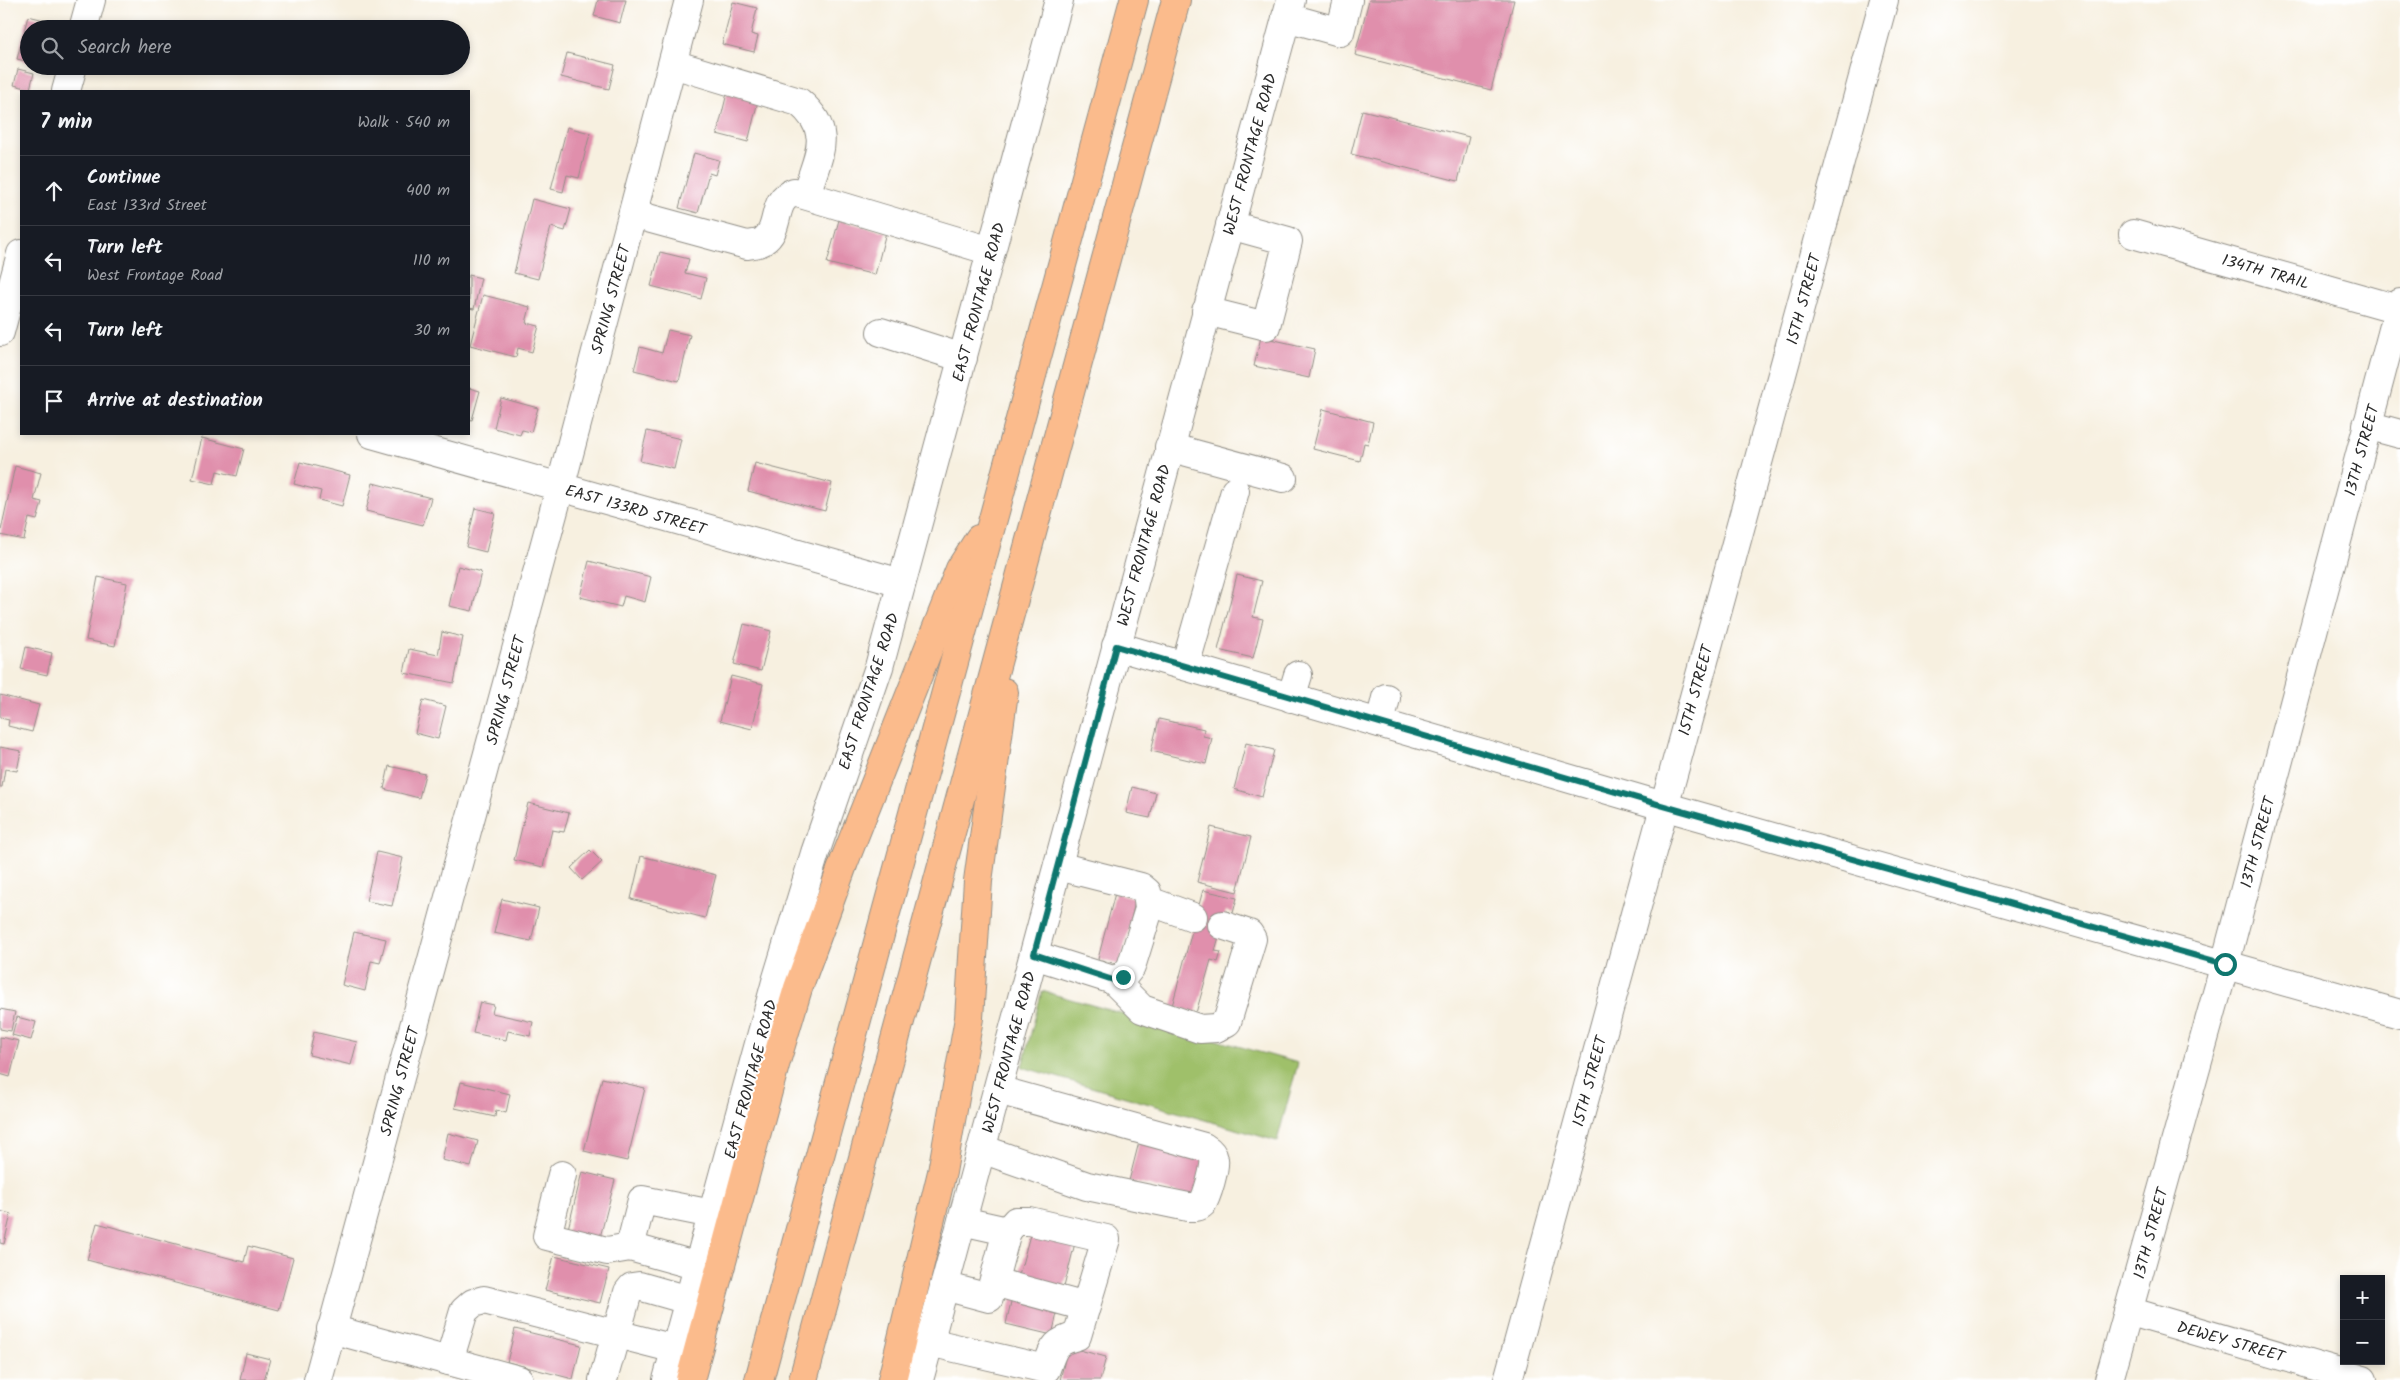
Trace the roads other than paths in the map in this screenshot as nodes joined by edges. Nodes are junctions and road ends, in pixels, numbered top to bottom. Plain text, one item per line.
1 (91, 0) edge
2 (690, 0) edge
3 (1059, 0) edge
4 (1134, 0) edge
5 (1176, 0) edge
6 (1348, 0) edge
7 (1884, 0) edge
8 (1288, 8) edge
9 (85, 20) edge
10 (673, 64) junction
11 (70, 75) edge
12 (66, 90) edge
13 (806, 195) junction
14 (633, 214) junction
15 (1230, 225) junction
16 (2133, 234) dead end
17 (991, 251) junction
18 (20, 259) edge
19 (2399, 306) edge
20 (1206, 311) junction
21 (6, 329) edge
22 (881, 332) dead end
23 (963, 358) junction
24 (2367, 425) junction
25 (2400, 434) edge
26 (375, 435) edge
27 (1170, 447) junction
28 (1282, 478) dead end
29 (560, 488) junction
30 (1235, 491) dead end
31 (996, 510) junction
32 (1019, 580) junction
33 (901, 583) junction
34 (1116, 646) junction
35 (1185, 666) junction
36 (1664, 806) junction
37 (1058, 866) junction
38 (1149, 901) junction
39 (1193, 917) dead end
40 (1222, 925) dead end
41 (1034, 954) junction
42 (2225, 964) junction
43 (1113, 980) junction
44 (2400, 1014) edge
45 (998, 1090) junction
46 (982, 1149) junction
47 (562, 1175) dead end
48 (712, 1214) junction
49 (962, 1221) junction
50 (1007, 1231) junction
51 (630, 1247) junction
52 (698, 1266) junction
53 (994, 1282) junction
54 (944, 1286) junction
55 (688, 1300) junction
56 (1086, 1306) junction
57 (2128, 1311) junction
58 (331, 1329) junction
59 (616, 1334) junction
60 (929, 1342) junction
61 (675, 1349) junction
62 (449, 1361) junction
63 (318, 1380) edge
64 (519, 1380) edge
65 (603, 1380) edge
66 (667, 1380) edge
67 (690, 1380) edge
68 (759, 1380) edge
69 (803, 1380) edge
70 (892, 1380) edge
71 (919, 1380) edge
72 (1508, 1380) edge
73 (2109, 1380) edge
74 (2363, 1380) edge

1 - 9 street
2 - 10 street, SPRING STREET
3 - 17 street, EAST FRONTAGE ROAD
4 - 31 highway
5 - 32 highway
6 - 8 street
7 - 36 street, 15TH STREET
8 - 15 street, WEST FRONTAGE ROAD
10 - 13 street
10 - 14 street, SPRING STREET
11 - 12 street
13 - 14 street
13 - 17 street
14 - 29 street, SPRING STREET
15 - 20 street, WEST FRONTAGE ROAD
15 - 20 street
16 - 19 street, 134TH TRAIL
17 - 23 street, EAST FRONTAGE ROAD
18 - 21 street
19 - 24 street, 13TH STREET
20 - 27 street, WEST FRONTAGE ROAD
22 - 23 street
23 - 33 street, EAST FRONTAGE ROAD
24 - 25 street
24 - 42 street, 13TH STREET
26 - 29 street, EAST 133RD STREET
27 - 28 street
27 - 34 street, WEST FRONTAGE ROAD
29 - 33 street, EAST 133RD STREET
29 - 58 street, SPRING STREET
30 - 35 street
31 - 67 highway
31 - 68 highway
32 - 69 highway
32 - 70 highway
33 - 48 street, EAST FRONTAGE ROAD
34 - 35 street
34 - 37 street, WEST FRONTAGE ROAD
35 - 36 street
36 - 42 street
36 - 72 street, 15TH STREET
37 - 38 street
37 - 41 street, WEST FRONTAGE ROAD
38 - 39 street
38 - 43 street
40 - 43 street
41 - 43 street
41 - 45 street, WEST FRONTAGE ROAD
42 - 44 street
42 - 57 street, 13TH STREET
45 - 46 street, WEST FRONTAGE ROAD
45 - 46 street
46 - 49 street, WEST FRONTAGE ROAD
47 - 51 street
48 - 51 street
48 - 52 street, EAST FRONTAGE ROAD
49 - 50 street
49 - 54 street, WEST FRONTAGE ROAD
50 - 53 street
50 - 56 street
51 - 52 street
52 - 55 street, EAST FRONTAGE ROAD
53 - 54 street
53 - 56 street
54 - 60 street, WEST FRONTAGE ROAD
55 - 59 street
55 - 61 street, EAST FRONTAGE ROAD
56 - 60 street
57 - 73 street, 13TH STREET
57 - 74 street, DEWEY STREET
58 - 62 street
58 - 63 street, SPRING STREET
59 - 61 street
59 - 62 street
59 - 65 street
60 - 71 street, WEST FRONTAGE ROAD
61 - 66 street, EAST FRONTAGE ROAD
62 - 64 street

